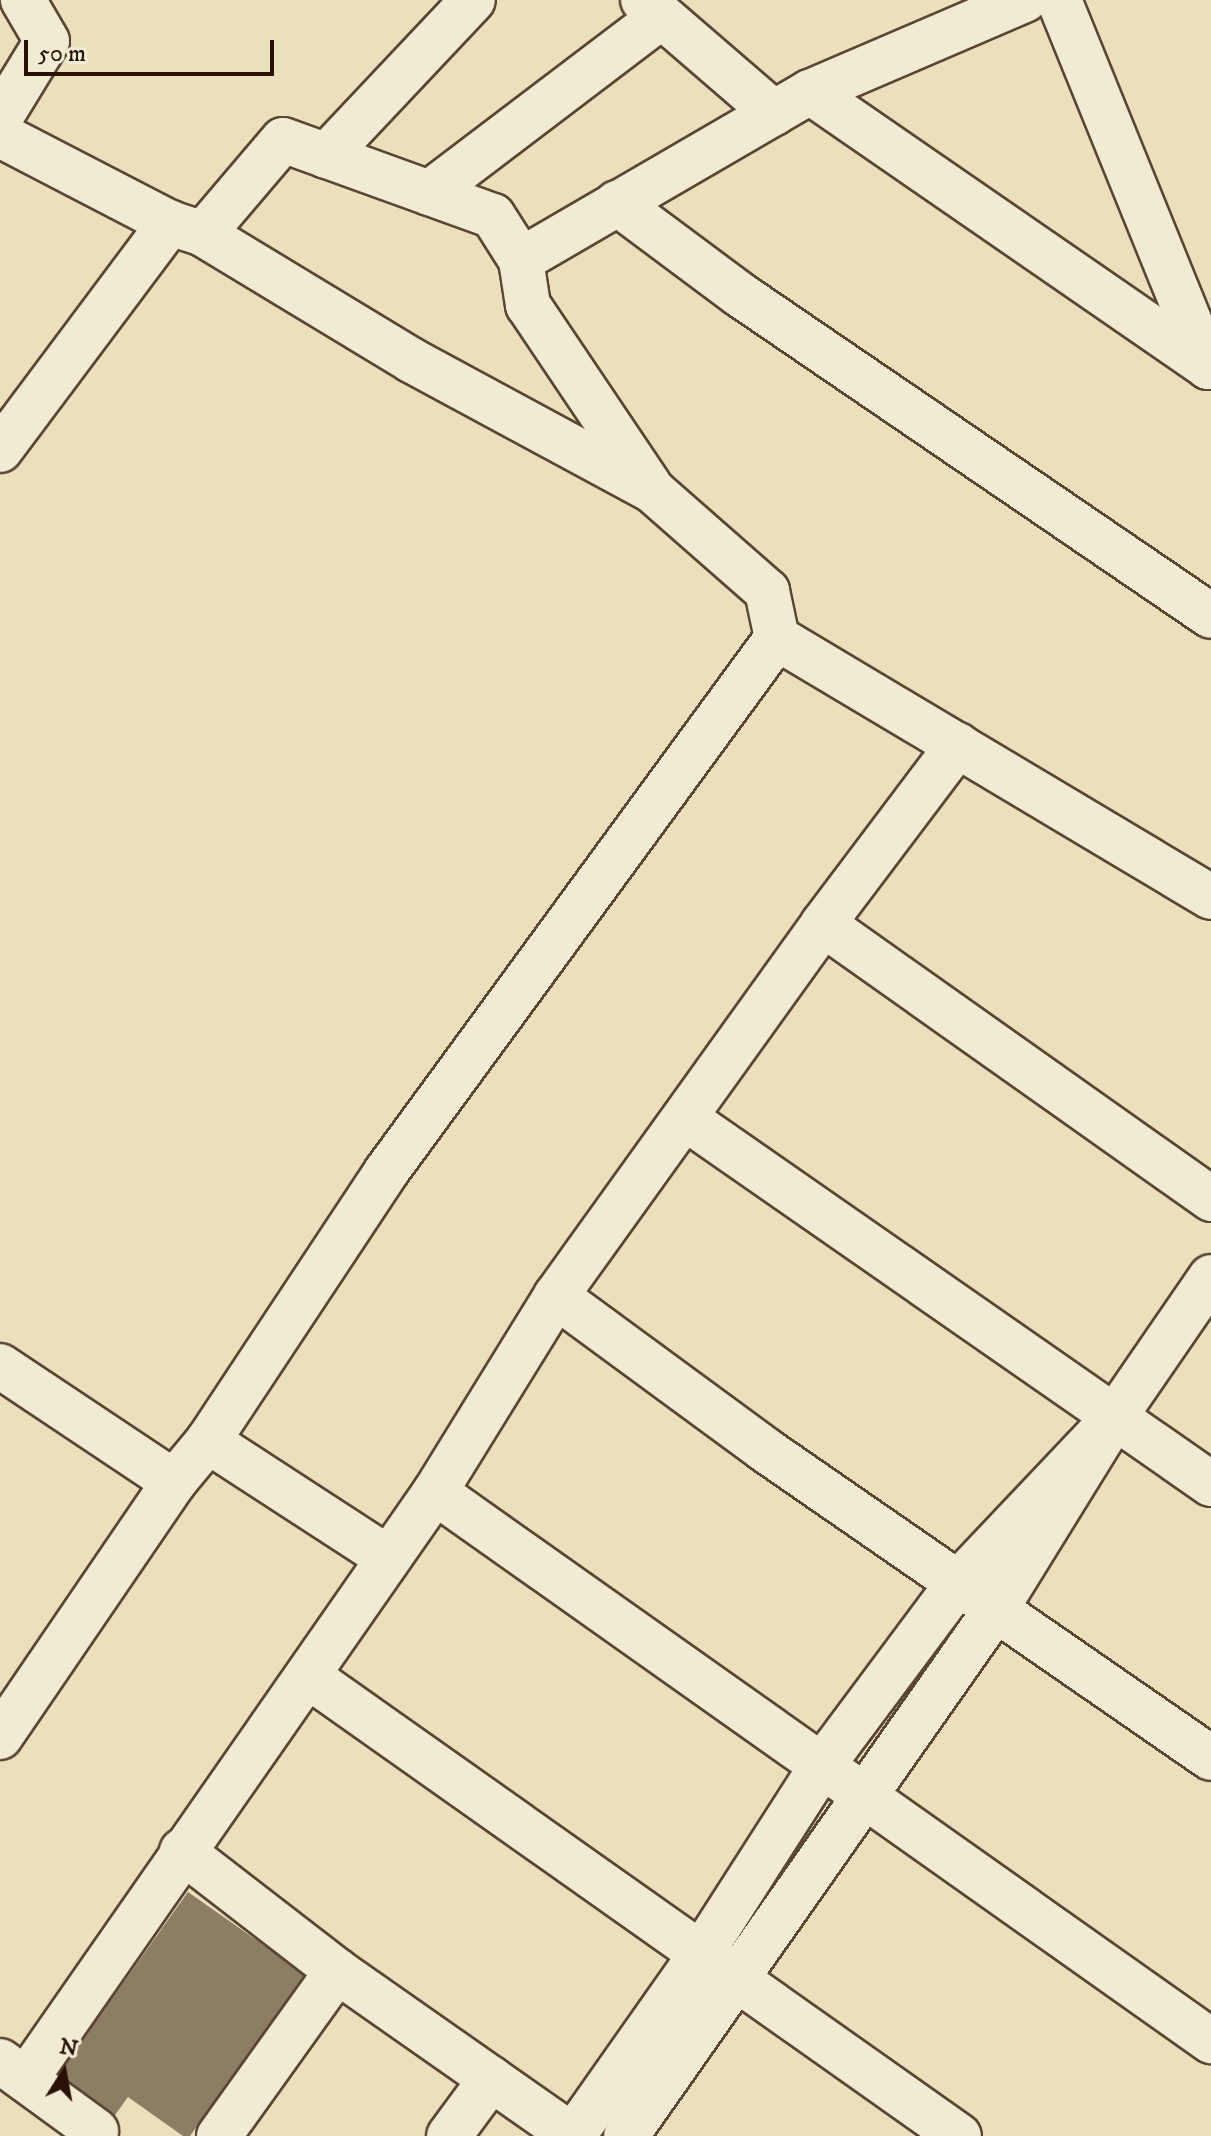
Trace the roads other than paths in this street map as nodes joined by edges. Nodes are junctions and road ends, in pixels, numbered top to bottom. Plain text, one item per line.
1 (23, 0) edge
2 (473, 0) edge
3 (1025, 0) edge
4 (1059, 0) edge
5 (652, 9) edge
6 (792, 102) junction
7 (0, 118) edge
8 (0, 135) edge
9 (326, 156) junction
10 (429, 193) junction
11 (617, 203) junction
12 (187, 228) junction
13 (521, 260) junction
14 (1210, 365) edge
15 (0, 450) edge
16 (653, 491) junction
17 (1211, 616) edge
18 (777, 638) junction
19 (958, 745) junction
20 (1211, 897) edge
21 (823, 924) junction
22 (685, 1118) junction
23 (1211, 1199) edge
24 (1211, 1277) edge
25 (556, 1296) junction
26 (1, 1370) edge
27 (1114, 1418) junction
28 (208, 1441) junction
29 (174, 1482) junction
30 (1211, 1484) edge
31 (435, 1492) junction
32 (388, 1558) junction
33 (959, 1582) junction
34 (996, 1609) junction
35 (308, 1676) junction
36 (0, 1737) edge
37 (1211, 1758) edge
38 (821, 1767) junction
39 (864, 1797) junction
40 (182, 1851) junction
41 (717, 1967) junction
42 (337, 1971) junction
43 (1211, 2041) edge
44 (13, 2070) edge
45 (491, 2079) junction
46 (96, 2131) dead end
47 (219, 2136) edge
48 (449, 2136) edge
49 (626, 2136) edge
50 (959, 2136) edge

1 - 7 street
2 - 9 street
3 - 6 street
4 - 14 street
5 - 6 street
5 - 10 street
6 - 11 street
6 - 14 street
8 - 12 street
9 - 10 street
9 - 12 street
10 - 13 street
11 - 13 street
11 - 17 street
12 - 15 street
12 - 16 street
13 - 16 street
16 - 18 street
18 - 19 street
18 - 28 street
19 - 20 street
19 - 21 street
21 - 22 street
21 - 23 street
22 - 25 street
22 - 27 street
24 - 27 street
25 - 31 street
25 - 33 street
26 - 29 street
27 - 30 street
27 - 33 street
27 - 34 street
28 - 29 street
28 - 32 street
29 - 36 street
31 - 32 street
31 - 38 street
32 - 35 street
33 - 34 street
33 - 38 street
34 - 37 street
34 - 39 street
35 - 40 street
35 - 41 street
38 - 39 street
38 - 41 street
39 - 41 street
39 - 43 street
40 - 42 street
40 - 44 street
41 - 45 street
41 - 49 street
41 - 50 street
42 - 45 street
42 - 47 street
44 - 46 street
45 - 48 street

